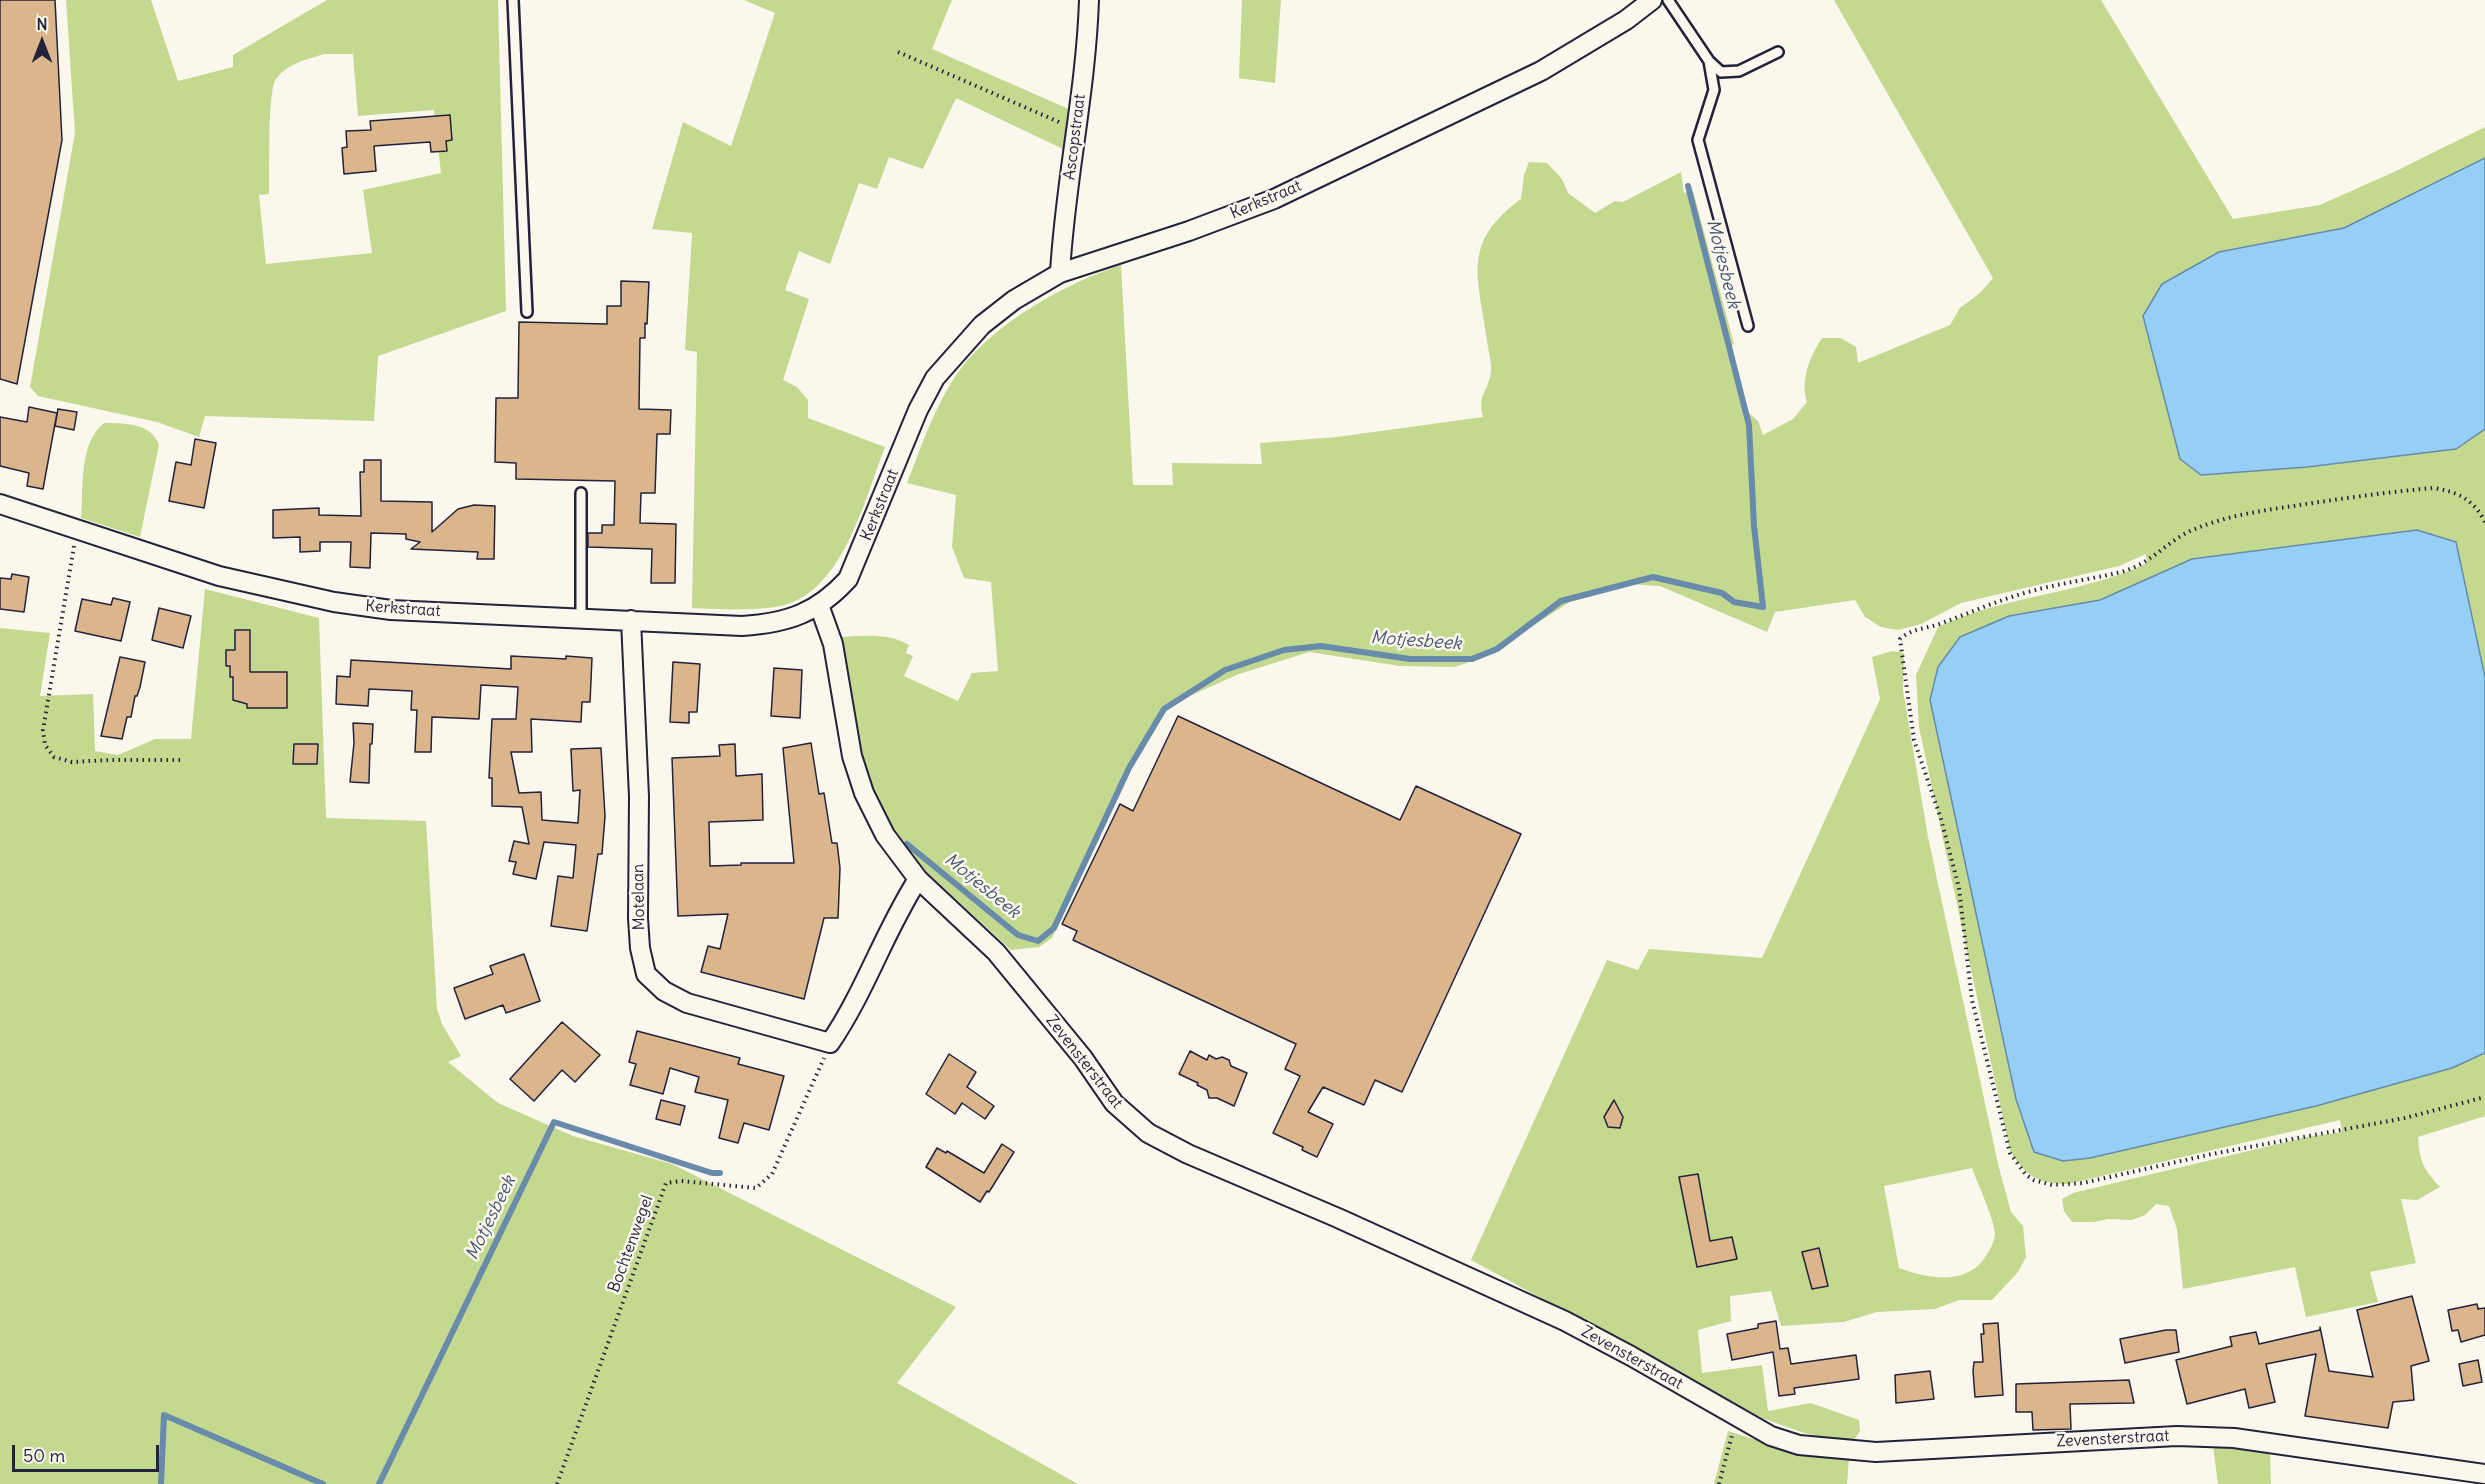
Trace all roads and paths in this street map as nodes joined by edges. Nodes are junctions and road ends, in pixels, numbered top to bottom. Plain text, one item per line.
1 (513, 0) edge
2 (1089, 0) edge
3 (1652, 0) edge
4 (1668, 0) edge
5 (898, 52) dead end
6 (1778, 52) dead end
7 (1709, 61) junction
8 (1077, 126) junction
9 (1060, 273) junction
10 (526, 312) dead end
11 (1748, 327) dead end
12 (581, 493) dead end
13 (0, 504) edge
14 (2485, 522) edge
15 (77, 529) junction
16 (819, 605) junction
17 (581, 618) junction
18 (631, 620) junction
19 (184, 760) dead end
20 (918, 879) junction
21 (830, 1043) junction
22 (2485, 1096) edge
23 (1737, 1417) junction
24 (2485, 1474) edge
25 (557, 1484) edge
26 (1719, 1484) edge

1 - 10 lane
2 - 8 street, Ascopstraat
3 - 9 street, Kerkstraat
4 - 7 lane
5 - 8 path
6 - 7 lane
7 - 11 lane
8 - 9 street, Ascopstraat
9 - 16 street, Kerkstraat
12 - 17 lane
13 - 15 street, Kerkstraat
14 - 22 path
15 - 17 street, Kerkstraat
15 - 19 path
16 - 18 street, Kerkstraat
16 - 20 street, Zevensterstraat
17 - 18 street, Kerkstraat
18 - 21 street, Motelaan
20 - 21 street
20 - 23 street, Zevensterstraat
21 - 25 path, Bochtenwegel
23 - 24 street, Zevensterstraat
23 - 26 path

